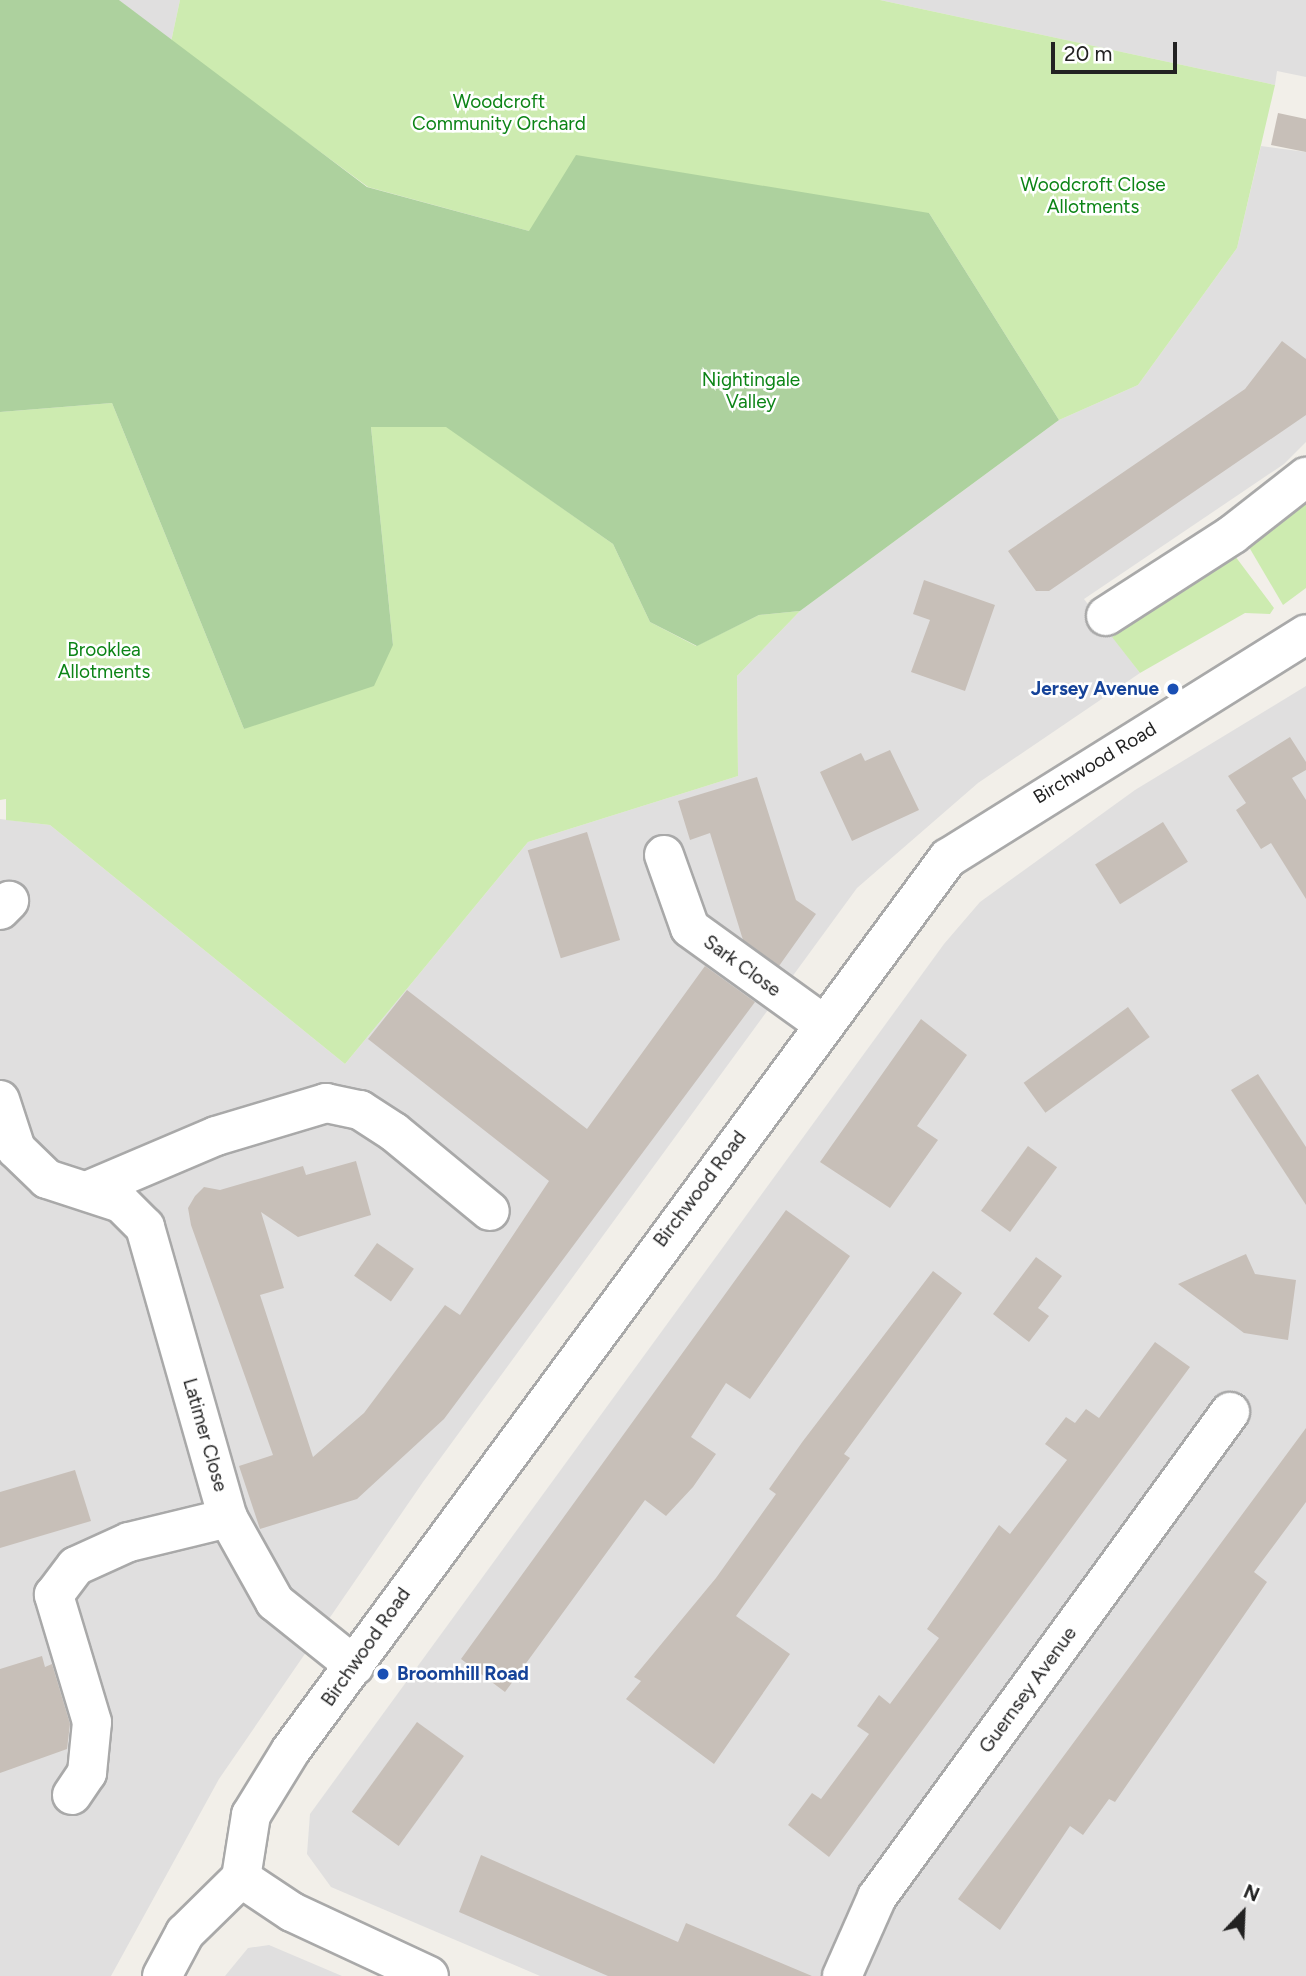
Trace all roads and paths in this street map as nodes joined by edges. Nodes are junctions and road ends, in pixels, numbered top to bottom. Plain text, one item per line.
1 (1306, 477) edge
2 (1106, 616) dead end
3 (1303, 642) edge
4 (664, 855) dead end
5 (823, 1024) junction
6 (0, 1100) edge
7 (89, 1190) junction
8 (490, 1211) dead end
9 (1230, 1412) dead end
10 (228, 1518) junction
11 (355, 1666) junction
12 (72, 1795) dead end
13 (241, 1878) junction
14 (162, 1976) edge
15 (429, 1976) edge
16 (842, 1976) edge

1 - 2 street
3 - 5 street, Birchwood Road
4 - 5 street, Sark Close
5 - 11 street, Birchwood Road
6 - 7 street, Latimer Close
7 - 8 street
7 - 10 street, Latimer Close
9 - 16 street, Guernsey Avenue
10 - 11 street, Latimer Close
10 - 12 street
11 - 13 street, Birchwood Road
13 - 14 street
13 - 15 street

